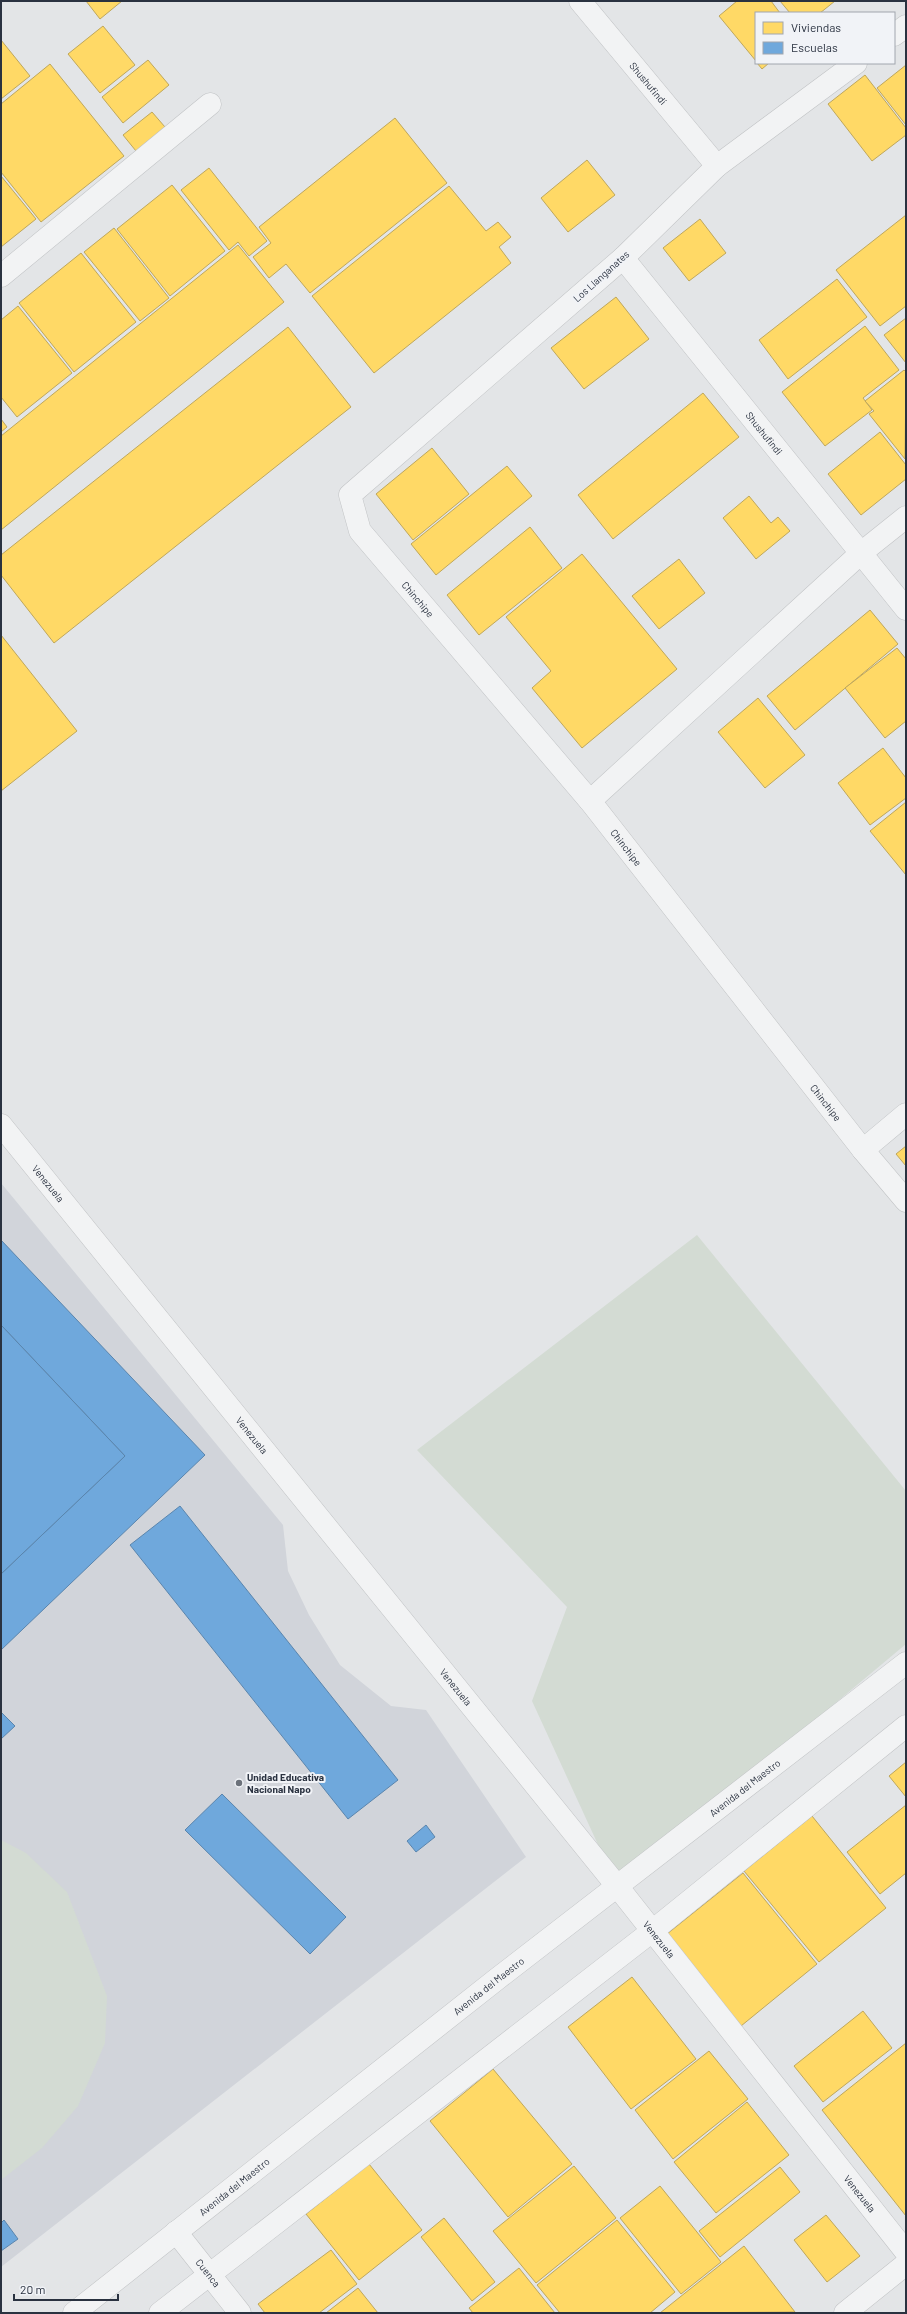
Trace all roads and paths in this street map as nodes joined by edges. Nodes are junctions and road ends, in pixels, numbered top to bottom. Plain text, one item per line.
1 (580, 1) edge
2 (906, 26) edge
3 (895, 34) edge
4 (855, 64) edge
5 (210, 104) dead end
6 (716, 166) junction
7 (623, 258) junction
8 (1, 276) edge
9 (350, 495) joint
10 (906, 517) edge
11 (861, 553) junction
12 (906, 609) edge
13 (590, 801) junction
14 (906, 1114) edge
15 (1, 1125) edge
16 (863, 1150) junction
17 (906, 1201) edge
18 (906, 1663) edge
19 (906, 1726) edge
20 (617, 1886) junction
21 (651, 1932) junction
22 (176, 2232) junction
23 (906, 2252) edge
24 (906, 2264) edge
25 (209, 2274) junction
26 (74, 2313) edge
27 (160, 2313) edge
28 (240, 2313) edge
29 (845, 2313) edge

1 - 6 street, Shushufindi
2 - 3 street
4 - 6 street, Los Llanganates
5 - 8 street
6 - 7 street, Los Llanganates
7 - 9 street, Los Llanganates
7 - 11 street, Shushufindi
9 - 13 street, Chinchipe
10 - 11 street
11 - 12 street, Shushufindi
11 - 13 street
13 - 16 street, Chinchipe
14 - 16 street
15 - 20 street, Venezuela
16 - 17 street, Chinchipe
18 - 20 street, Avenida del Maestro
19 - 21 street
20 - 21 street, Venezuela
20 - 22 street, Avenida del Maestro
21 - 23 street, Venezuela
21 - 25 street
22 - 25 street, Cuenca
22 - 26 street, Avenida del Maestro
24 - 29 street
25 - 27 street
25 - 28 street, Cuenca

